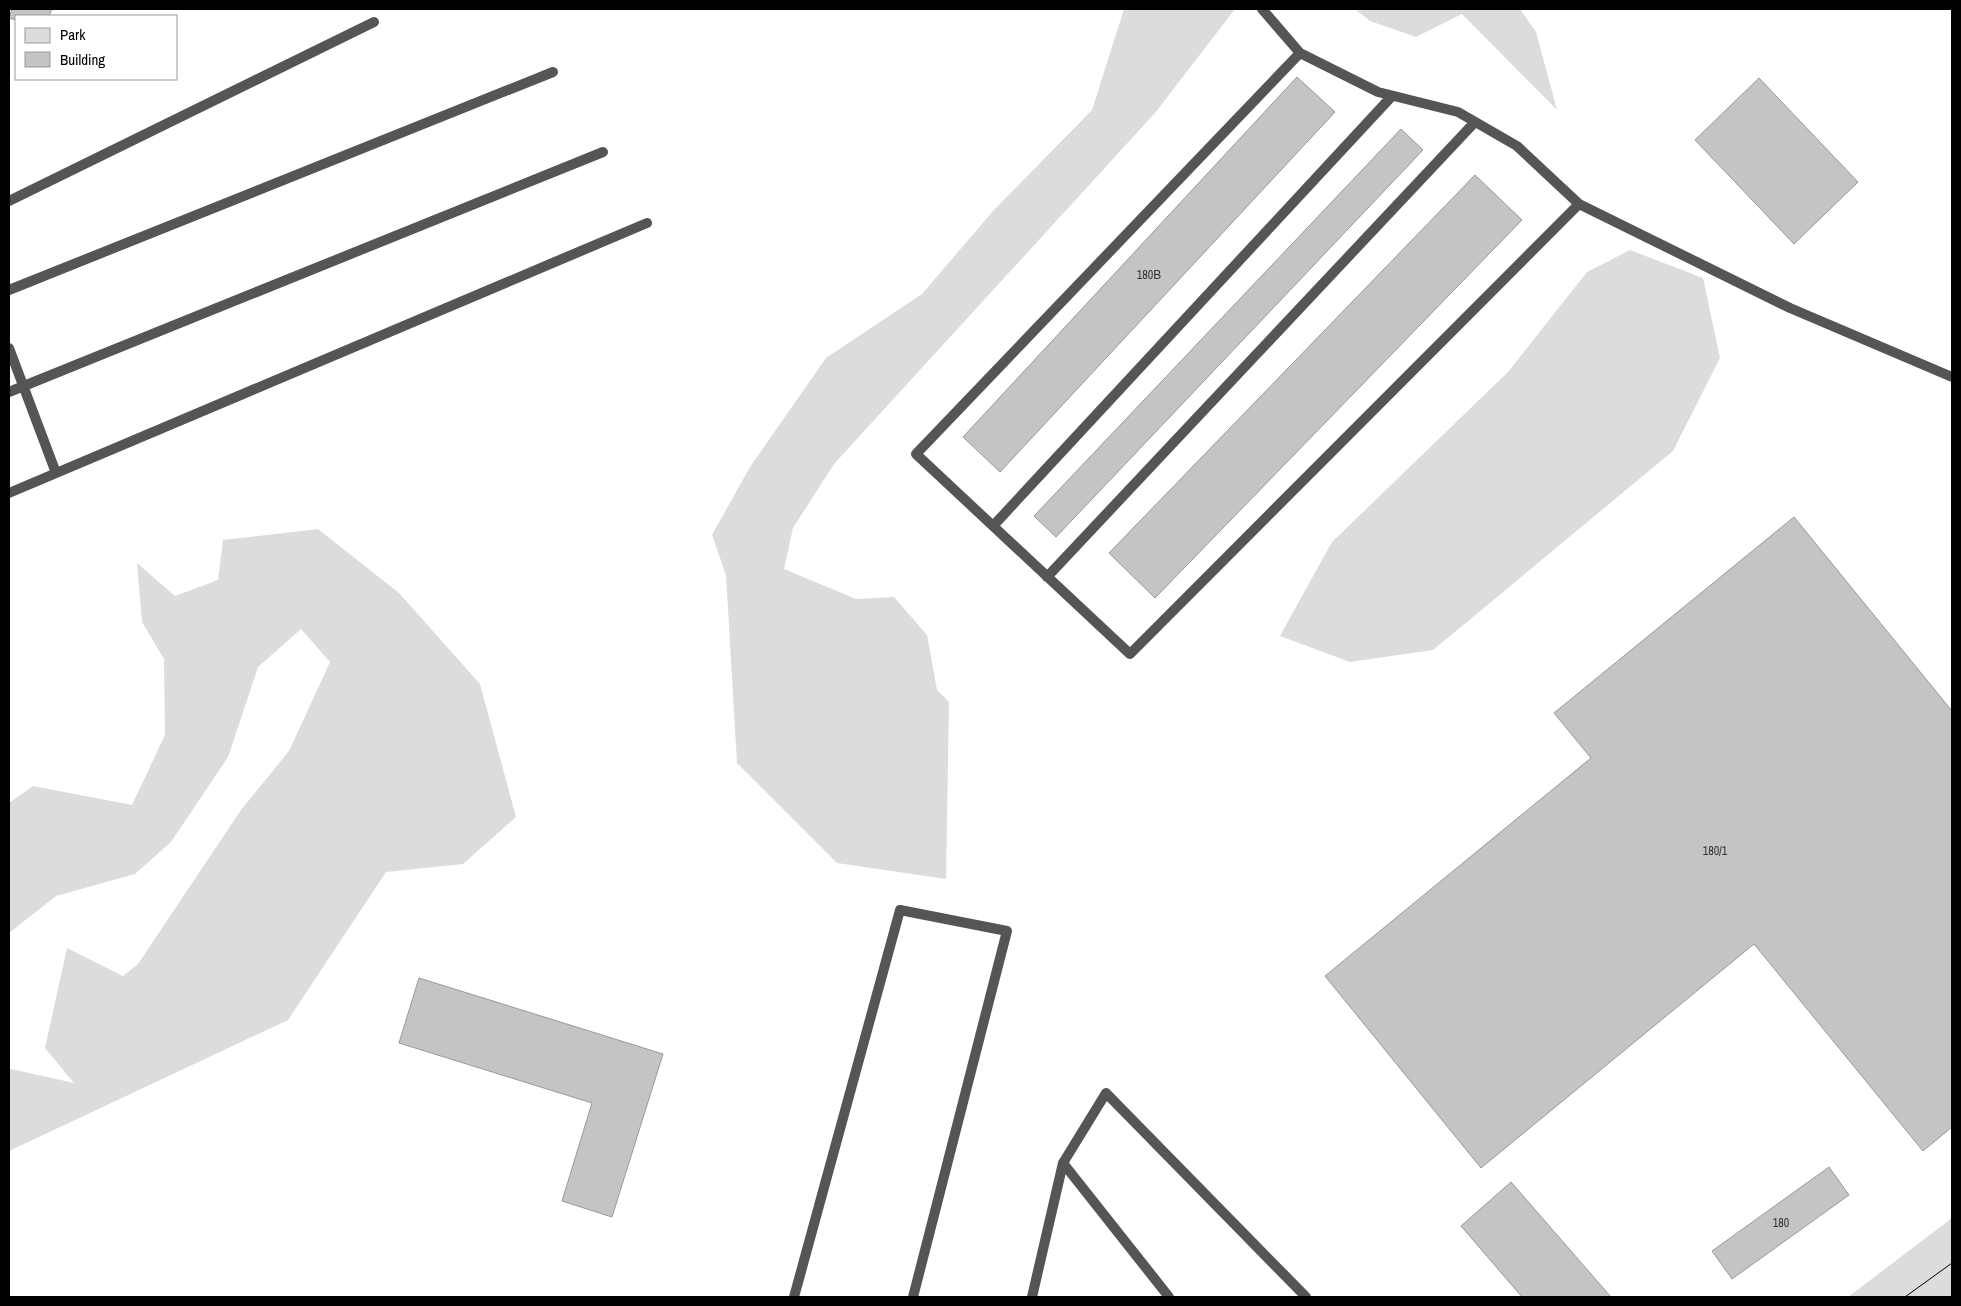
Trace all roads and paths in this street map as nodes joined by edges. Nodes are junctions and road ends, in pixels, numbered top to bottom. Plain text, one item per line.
1 (1262, 9) edge
2 (374, 22) dead end
3 (1300, 53) junction
4 (553, 72) dead end
5 (1392, 96) junction
6 (1474, 123) junction
7 (603, 152) dead end
8 (9, 201) edge
9 (1579, 204) junction
10 (647, 223) dead end
11 (9, 290) edge
12 (9, 348) edge
13 (1952, 377) edge
14 (23, 386) junction
15 (9, 392) edge
16 (56, 473) junction
17 (9, 493) edge
18 (993, 526) junction
19 (1047, 577) junction
20 (1063, 1163) junction
21 (794, 1297) edge
22 (913, 1297) edge
23 (1032, 1297) edge
24 (1169, 1297) edge
25 (1306, 1297) edge

1 - 3 lane
2 - 8 lane
3 - 5 lane
3 - 18 lane
4 - 11 lane
5 - 6 lane
5 - 18 lane
6 - 9 lane
6 - 19 lane
7 - 14 lane
9 - 13 lane
9 - 19 lane
10 - 16 lane
12 - 14 lane
14 - 15 lane
14 - 16 lane
16 - 17 lane
18 - 19 lane
20 - 23 lane
20 - 24 lane
20 - 25 lane
21 - 22 lane

